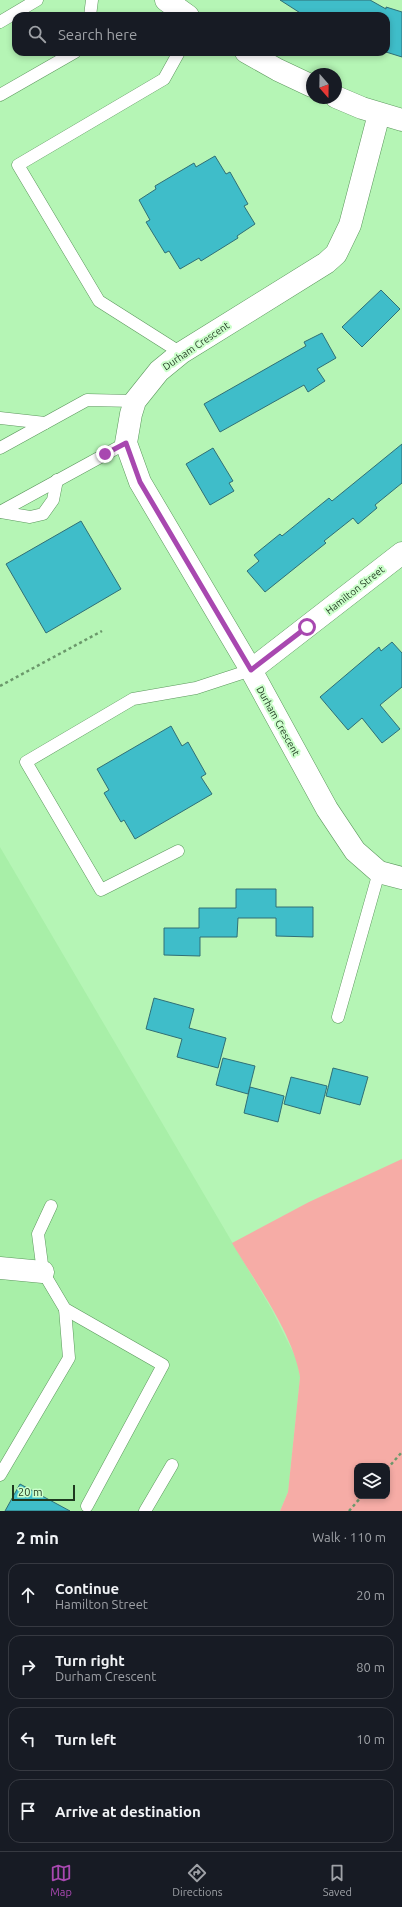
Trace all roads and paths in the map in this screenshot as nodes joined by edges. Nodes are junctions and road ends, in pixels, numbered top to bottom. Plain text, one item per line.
1 (37, 0) edge
2 (92, 0) edge
3 (166, 0) edge
4 (17, 12) edge
5 (90, 12) edge
6 (182, 12) edge
7 (12, 15) edge
8 (0, 22) edge
9 (68, 56) edge
10 (177, 56) edge
11 (253, 56) edge
12 (306, 83) edge
13 (0, 95) edge
14 (342, 99) edge
15 (379, 114) junction
16 (402, 120) edge
17 (181, 353) junction
18 (135, 401) junction
19 (0, 418) edge
20 (45, 423) junction
21 (126, 443) junction
22 (0, 448) edge
23 (57, 480) junction
24 (0, 512) edge
25 (402, 553) edge
26 (102, 631) dead end
27 (251, 670) junction
28 (0, 686) edge
29 (178, 851) dead end
30 (378, 872) junction
31 (402, 878) edge
32 (338, 1018) dead end
33 (51, 1206) dead end
34 (0, 1268) edge
35 (43, 1272) junction
36 (65, 1309) junction
37 (402, 1452) edge
38 (172, 1465) dead end
39 (390, 1466) edge
40 (0, 1475) edge
41 (359, 1499) edge
42 (87, 1506) dead end
43 (145, 1511) edge
44 (349, 1511) edge

1 - 4 lane
2 - 5 lane
3 - 6 street
7 - 8 lane
9 - 13 lane
10 - 17 lane
11 - 12 street
14 - 15 street
15 - 16 street
15 - 17 street, Durham Crescent
17 - 18 street, Durham Crescent
18 - 20 lane
18 - 21 street, Durham Crescent
19 - 20 lane
20 - 22 lane
21 - 23 lane
21 - 27 street, Durham Crescent
23 - 24 lane
23 - 24 lane
25 - 27 street, Hamilton Street
26 - 28 path
27 - 29 lane
27 - 30 street, Durham Crescent
30 - 31 street, Durham Crescent
30 - 32 lane
33 - 35 lane
34 - 35 street
35 - 36 lane
36 - 40 lane
36 - 42 lane
37 - 39 path
38 - 43 lane
41 - 44 path

